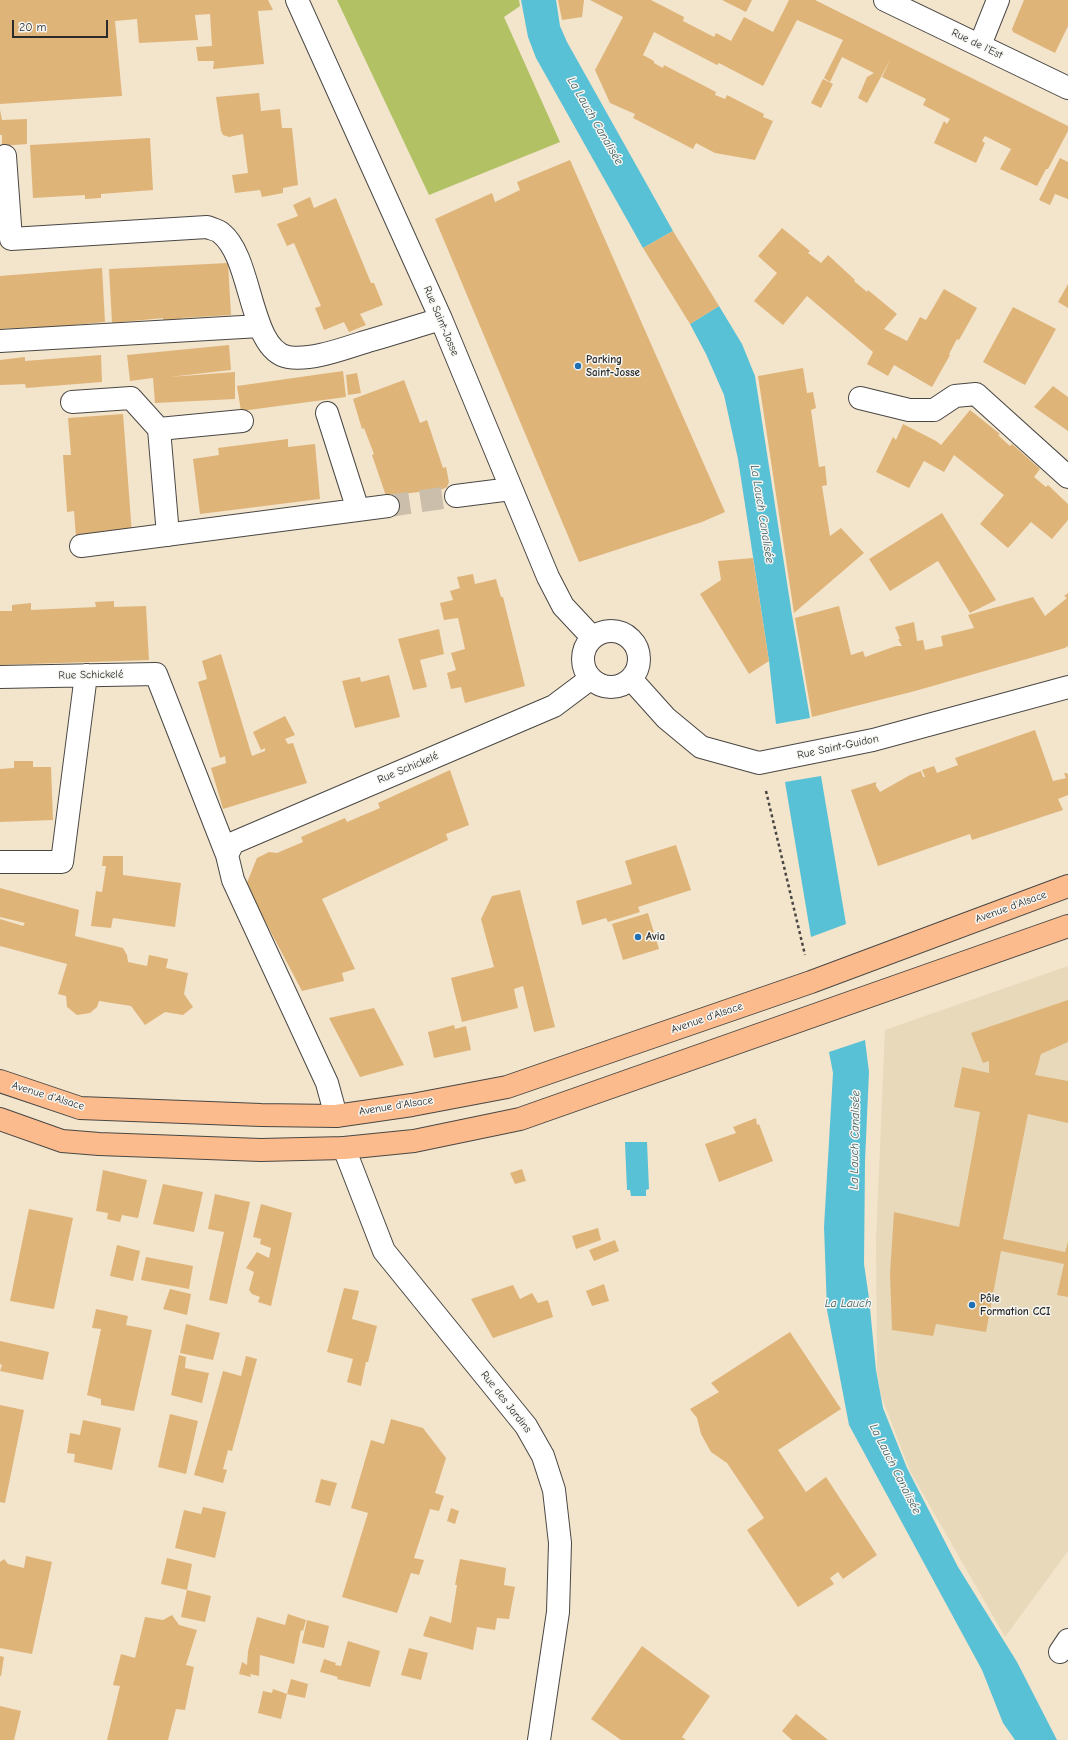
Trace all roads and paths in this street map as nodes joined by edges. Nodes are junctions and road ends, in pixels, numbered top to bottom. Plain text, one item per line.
1 (297, 0) edge
2 (885, 0) edge
3 (998, 0) edge
4 (980, 44) junction
5 (1068, 88) edge
6 (5, 156) dead end
7 (441, 319) junction
8 (260, 326) junction
9 (0, 341) edge
10 (860, 398) dead end
11 (72, 402) dead end
12 (327, 413) dead end
13 (242, 421) dead end
14 (159, 429) junction
15 (1068, 477) edge
16 (511, 489) junction
17 (456, 496) tunnel mouth
18 (388, 506) tunnel mouth
19 (358, 510) junction
20 (168, 535) junction
21 (81, 546) dead end
22 (592, 637) junction
23 (86, 675) junction
24 (0, 677) edge
25 (590, 679) junction
26 (631, 679) junction
27 (1068, 687) edge
28 (759, 763) junction
29 (227, 855) junction
30 (0, 862) edge
31 (1068, 886) edge
32 (1068, 926) edge
33 (811, 982) junction
34 (0, 1081) edge
35 (336, 1116) junction
36 (0, 1119) edge
37 (344, 1148) junction
38 (539, 1740) edge

1 - 7 street, Rue Saint-Josse
2 - 4 street, Rue de l'Est
3 - 4 street
4 - 5 street, Rue de l'Est
6 - 8 street
7 - 8 street
7 - 16 street, Rue Saint-Josse
8 - 9 street
10 - 15 street
11 - 14 street
12 - 19 street
13 - 14 street
14 - 20 street
16 - 17 street
16 - 22 street, Rue Saint-Josse
18 - 19 street
19 - 20 street
20 - 21 street
22 - 25 street
22 - 26 street
23 - 24 street, Rue Schickelé
23 - 29 street, Rue Schickelé
23 - 30 street
25 - 26 street
25 - 29 street, Rue Schickelé
26 - 28 street, Rue Saint-Guidon
27 - 28 street, Rue Saint-Guidon
28 - 33 path
29 - 35 street, Rue Schickelé
31 - 33 main road, Avenue d'Alsace
32 - 37 main road
33 - 35 main road, Avenue d'Alsace
34 - 35 main road, Avenue d'Alsace
35 - 37 main road
36 - 37 main road
37 - 38 street, Rue des Jardins

